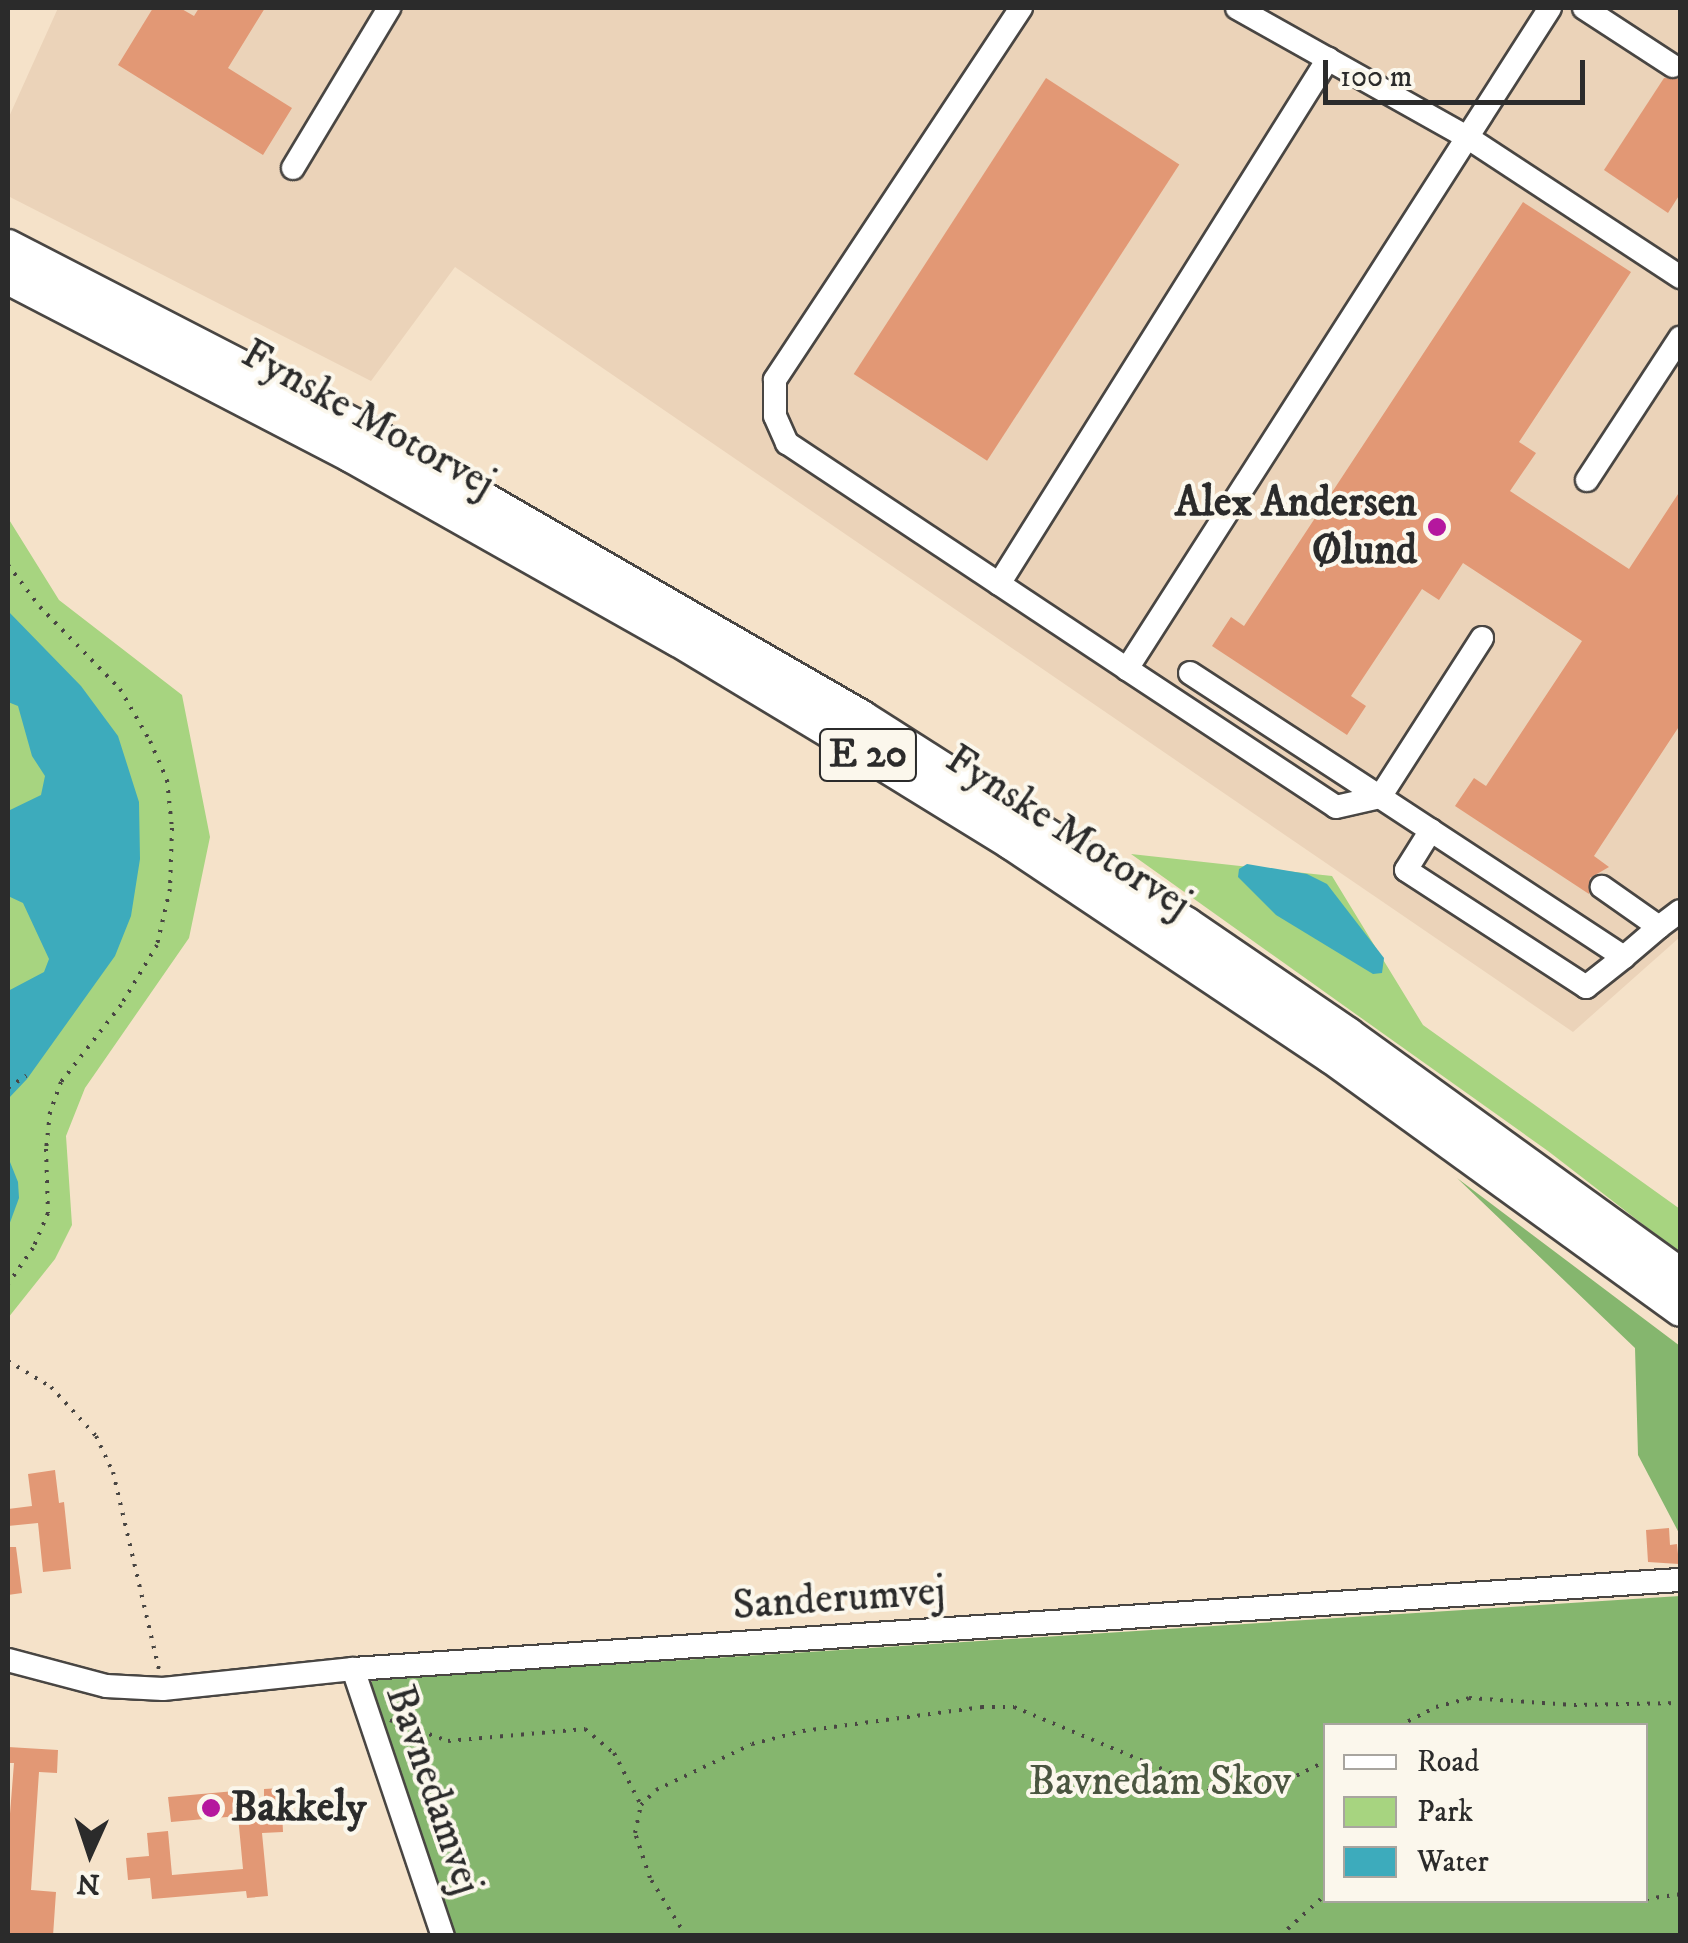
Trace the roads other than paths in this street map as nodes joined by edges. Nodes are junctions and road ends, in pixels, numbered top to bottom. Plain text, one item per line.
1 (389, 8) edge
2 (1021, 8) edge
3 (1236, 8) edge
4 (1550, 8) edge
5 (1584, 8) edge
6 (1328, 59) junction
7 (1673, 66) dead end
8 (1467, 137) junction
9 (293, 168) dead end
10 (8, 246) edge
11 (1680, 277) edge
12 (8, 278) edge
13 (1680, 338) edge
14 (1588, 480) dead end
15 (999, 584) junction
16 (1482, 638) dead end
17 (1127, 669) junction
18 (1190, 673) dead end
19 (1380, 797) junction
20 (1431, 830) junction
21 (1602, 887) dead end
22 (1680, 910) edge
23 (1659, 926) junction
24 (1624, 957) junction
25 (1680, 1274) edge
26 (1680, 1310) edge
27 (1680, 1580) edge
28 (8, 1660) edge
29 (353, 1669) junction
30 (443, 1936) edge

1 - 9 street
2 - 15 street
3 - 6 street
4 - 8 street
5 - 7 street
6 - 8 street
6 - 15 street
8 - 11 street
8 - 17 street
10 - 25 highway, Fynske Motorvej / E 20
12 - 26 highway, Fynske Motorvej / E 20
13 - 14 street
15 - 17 street
16 - 19 street
17 - 19 street
18 - 19 street
19 - 20 street
20 - 24 street
20 - 24 street
21 - 23 street
22 - 23 street
23 - 24 street
27 - 29 street, Sanderumvej
28 - 29 street, Sanderumvej
29 - 30 street, Bavnedamvej

